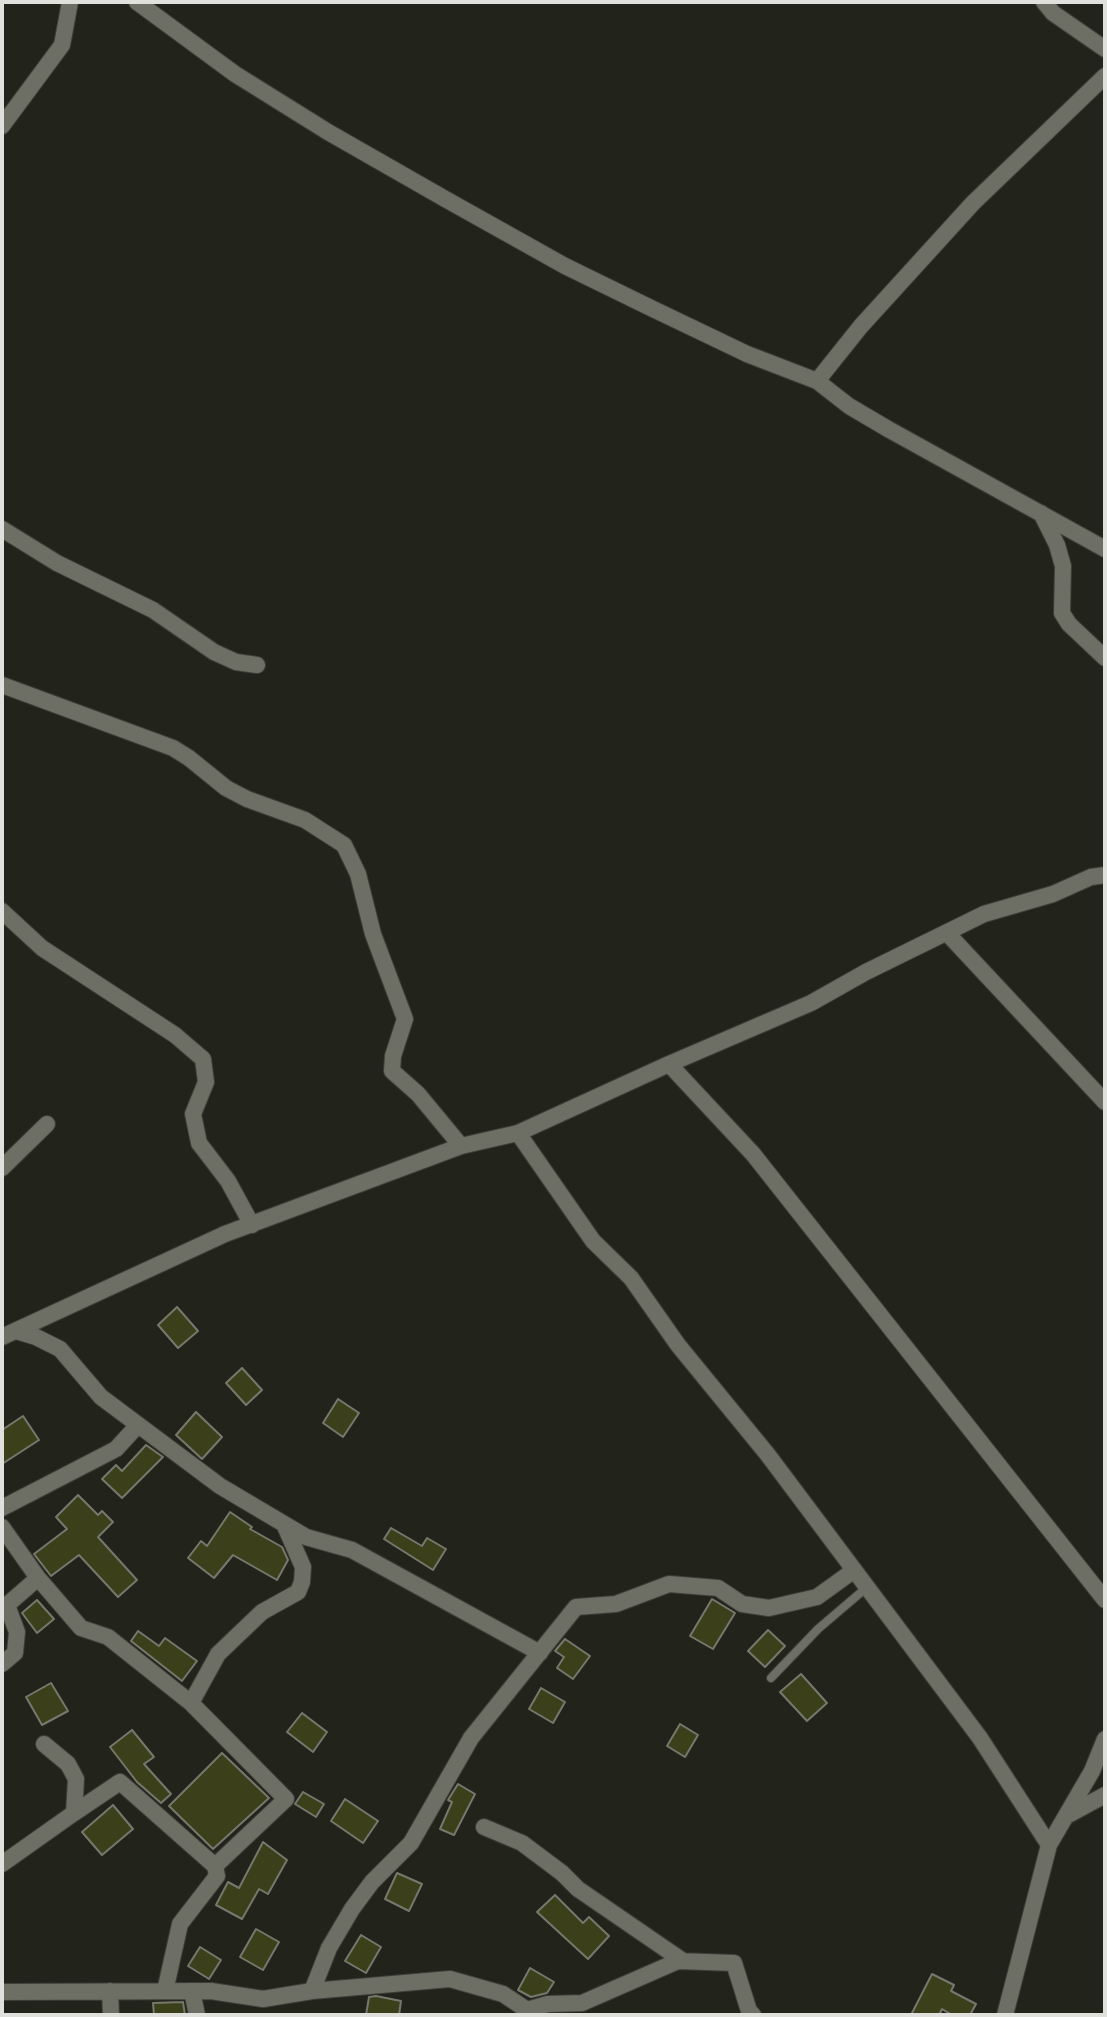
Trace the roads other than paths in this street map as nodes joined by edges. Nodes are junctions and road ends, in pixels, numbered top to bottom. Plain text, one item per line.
1 (70, 2) edge
2 (137, 2) edge
3 (1044, 2) edge
4 (1105, 49) edge
5 (1105, 76) edge
6 (2, 126) edge
7 (817, 381) junction
8 (1041, 513) junction
9 (2, 529) edge
10 (1105, 549) edge
11 (1105, 658) edge
12 (257, 665) dead end
13 (2, 685) edge
14 (1105, 875) edge
15 (2, 911) edge
16 (947, 933) junction
17 (669, 1064) junction
18 (1105, 1102) edge
19 (47, 1124) dead end
20 (518, 1133) junction
21 (461, 1146) junction
22 (2, 1168) edge
23 (252, 1225) junction
24 (7, 1333) edge
25 (138, 1425) junction
26 (2, 1508) edge
27 (284, 1524) junction
28 (2, 1527) edge
29 (329, 1544) junction
30 (303, 1567) junction
31 (853, 1571) junction
32 (38, 1578) junction
33 (866, 1588) junction
34 (1105, 1600) edge
35 (540, 1653) junction
36 (2, 1664) edge
37 (771, 1678) dead end
38 (191, 1703) junction
39 (1105, 1739) edge
40 (44, 1744) dead end
41 (1098, 1774) edge
42 (1105, 1795) edge
43 (74, 1813) junction
44 (1068, 1815) junction
45 (484, 1827) dead end
46 (1049, 1845) junction
47 (2, 1864) edge
48 (215, 1866) junction
49 (683, 1961) junction
50 (110, 1991) junction
51 (165, 1991) junction
52 (192, 1991) junction
53 (312, 1991) junction
54 (2, 1992) edge
55 (584, 2009) edge
56 (529, 2012) edge
57 (111, 2015) edge
58 (197, 2015) edge
59 (753, 2015) edge
60 (1005, 2015) edge

1 - 6 street
2 - 7 street
3 - 4 street
5 - 7 street
7 - 8 street
8 - 10 street
8 - 11 street
9 - 12 street
13 - 21 street
14 - 16 street
15 - 23 street
16 - 17 street
16 - 18 street
17 - 20 street
17 - 34 street
19 - 22 street
20 - 21 street
20 - 31 street
21 - 23 street
23 - 24 street
24 - 25 street
25 - 26 street
25 - 27 street
27 - 29 street
27 - 30 street
28 - 32 street
29 - 30 street
29 - 35 street
30 - 38 street
31 - 33 street
31 - 35 street
32 - 36 street
32 - 38 street
33 - 37 lane
33 - 46 street
35 - 53 street
38 - 48 street
39 - 41 street
40 - 43 street
41 - 44 street
42 - 44 street
43 - 47 street
43 - 48 street
44 - 46 street
45 - 49 street
46 - 60 street
48 - 51 street
49 - 55 street
49 - 59 street
50 - 51 street
50 - 54 street
50 - 57 street
51 - 52 street
52 - 53 street
52 - 58 street
53 - 56 street
55 - 56 street

